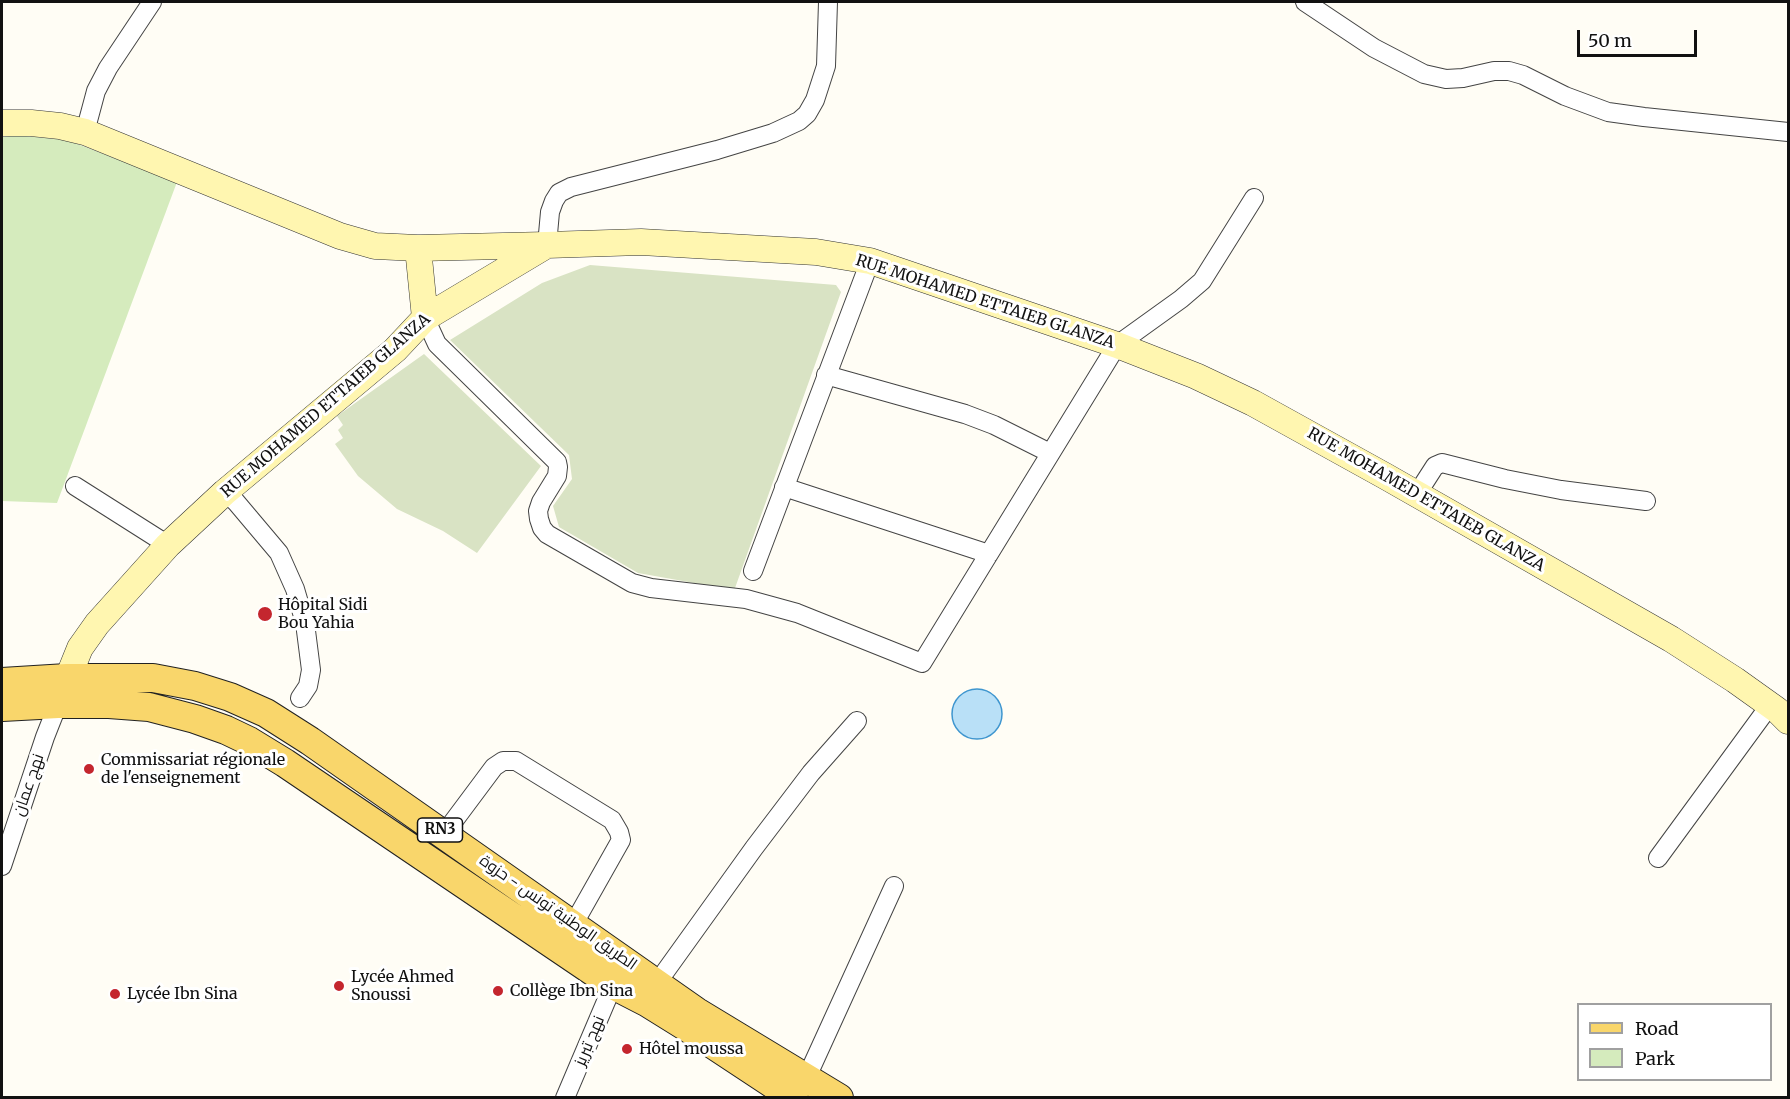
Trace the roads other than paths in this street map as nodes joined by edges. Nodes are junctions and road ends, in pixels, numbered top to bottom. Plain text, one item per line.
1 (152, 2) edge
2 (828, 2) edge
3 (1305, 2) edge
4 (2, 123) edge
5 (85, 132) junction
6 (1788, 132) edge
7 (1254, 198) dead end
8 (547, 245) junction
9 (417, 248) junction
10 (870, 261) junction
11 (425, 318) junction
12 (1117, 345) junction
13 (826, 375) junction
14 (1050, 453) junction
15 (75, 486) dead end
16 (784, 487) junction
17 (225, 492) junction
18 (1417, 494) junction
19 (1646, 501) dead end
20 (168, 545) junction
21 (989, 554) junction
22 (753, 571) dead end
23 (2, 681) edge
24 (63, 691) junction
25 (300, 698) dead end
26 (2, 707) edge
27 (1779, 713) edge
28 (857, 721) dead end
29 (444, 834) junction
30 (1659, 858) dead end
31 (2, 866) edge
32 (894, 886) dead end
33 (573, 925) junction
34 (657, 983) junction
35 (613, 985) junction
36 (691, 1019) junction
37 (800, 1088) edge
38 (565, 1098) edge
39 (839, 1098) edge

1 - 5 street
2 - 8 street
3 - 6 street
4 - 5 street
5 - 9 street
7 - 12 street
8 - 9 street
8 - 10 street, RUE MOHAMED ETTAIEB GLANZA
8 - 11 street, RUE MOHAMED ETTAIEB GLANZA
9 - 11 street
10 - 12 street, RUE MOHAMED ETTAIEB GLANZA
10 - 13 street
11 - 17 street, RUE MOHAMED ETTAIEB GLANZA
11 - 21 street
12 - 14 street
12 - 18 street, RUE MOHAMED ETTAIEB GLANZA
13 - 14 street
13 - 16 street
14 - 21 street
15 - 20 street
16 - 21 street
16 - 22 street
17 - 20 street, RUE MOHAMED ETTAIEB GLANZA
17 - 25 street
18 - 19 street
18 - 27 street, RUE MOHAMED ETTAIEB GLANZA
20 - 24 street, RUE MOHAMED ETTAIEB GLANZA
23 - 24 main road, الطريق الوطنية تونس - حزوة / RN3
24 - 26 main road, الطريق الوطنية تونس - حزوة / RN3
24 - 29 main road, الطريق الوطنية تونس - حزوة / RN3
24 - 31 street, نهج عمان
24 - 35 main road, الطريق الوطنية تونس - حزوة / RN3
27 - 30 street
28 - 34 street
29 - 33 main road, الطريق الوطنية تونس - حزوة / RN3
29 - 33 street
32 - 37 street
33 - 34 main road, الطريق الوطنية تونس - حزوة / RN3
34 - 36 main road, الطريق الوطنية تونس - حزوة / RN3
35 - 36 main road, الطريق الوطنية تونس - حزوة / RN3
35 - 38 street, نهج تبريز
36 - 37 main road, الطريق الوطنية تونس - حزوة / RN3
37 - 39 main road, الطريق الوطنية تونس - حزوة / RN3

